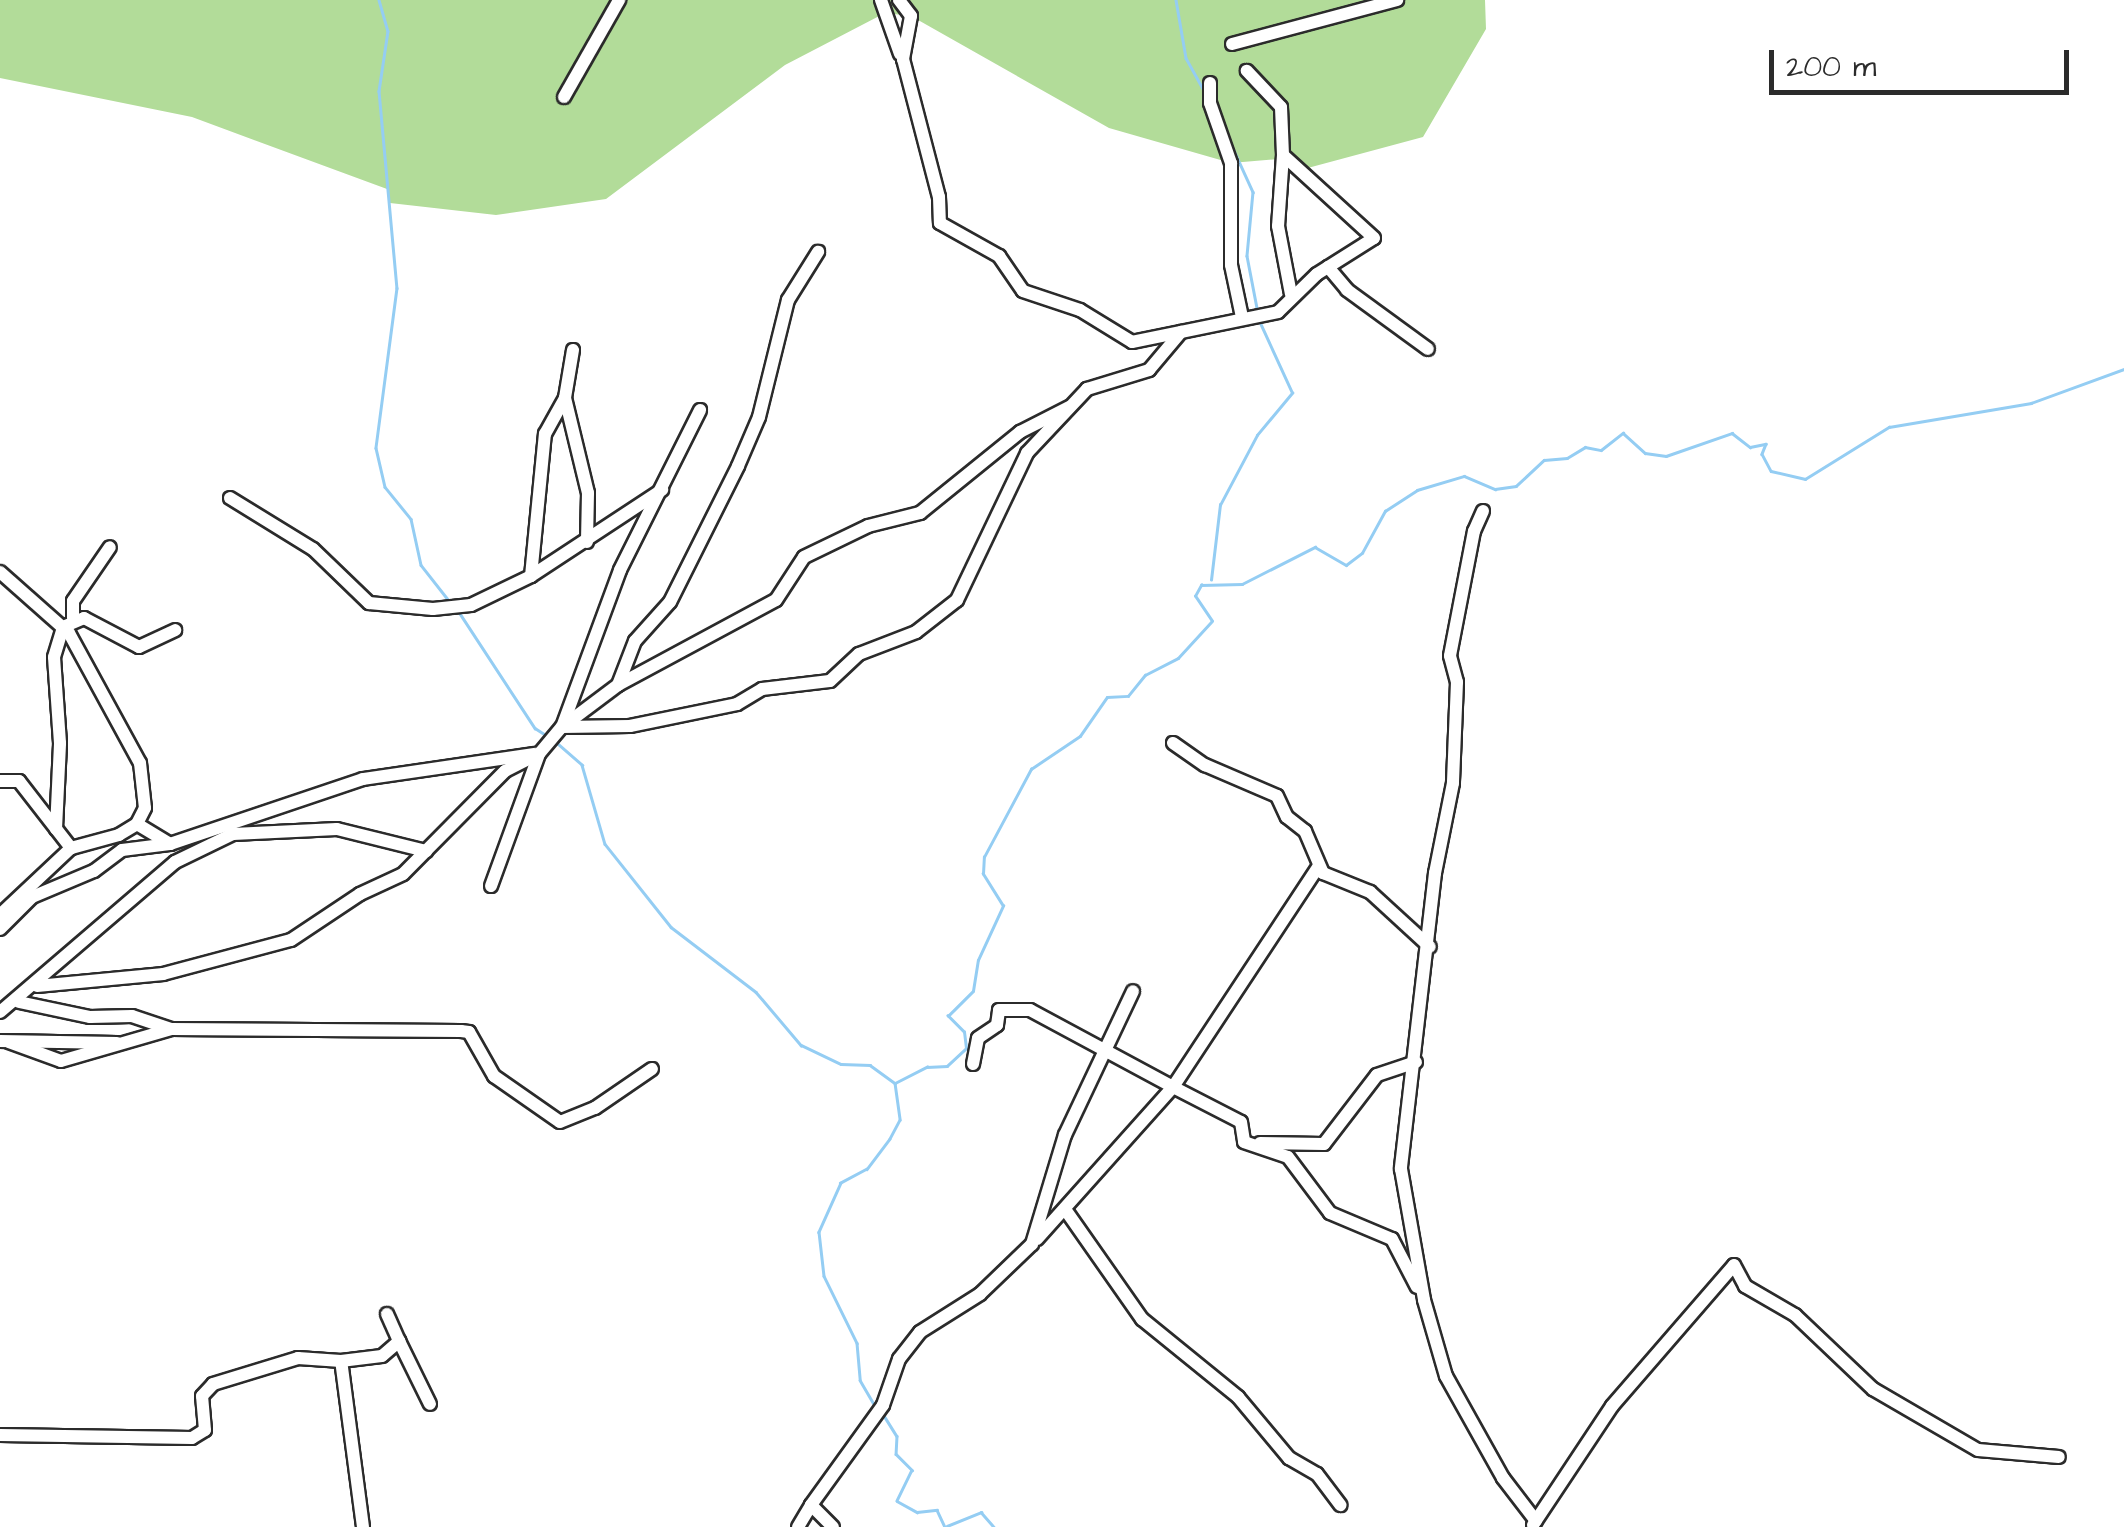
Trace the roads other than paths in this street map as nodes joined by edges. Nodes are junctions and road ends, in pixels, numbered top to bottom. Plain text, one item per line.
1 (618, 0) edge
2 (881, 0) edge
3 (899, 0) edge
4 (1397, 0) edge
5 (1232, 44) dead end
6 (903, 59) junction
7 (1247, 71) dead end
8 (1210, 83) dead end
9 (564, 97) dead end
10 (1283, 155) junction
11 (818, 252) dead end
12 (1328, 267) junction
13 (1291, 294) junction
14 (1242, 317) junction
15 (1181, 332) junction
16 (1428, 348) dead end
17 (574, 350) dead end
18 (565, 398) junction
19 (1072, 406) junction
20 (700, 410) dead end
21 (662, 490) junction
22 (230, 498) dead end
23 (1483, 511) dead end
24 (587, 542) junction
25 (110, 547) dead end
26 (0, 572) edge
27 (531, 576) junction
28 (68, 622) junction
29 (175, 630) dead end
30 (618, 685) junction
31 (562, 727) junction
32 (1174, 743) dead end
33 (539, 754) junction
34 (0, 781) edge
35 (137, 824) junction
36 (56, 829) junction
37 (170, 844) junction
38 (71, 848) junction
39 (426, 850) junction
40 (1318, 867) junction
41 (491, 886) dead end
42 (0, 915) edge
43 (0, 929) edge
44 (1430, 947) junction
45 (37, 986) junction
46 (1133, 990) dead end
47 (19, 1002) junction
48 (0, 1012) edge
49 (172, 1029) junction
50 (4, 1041) edge
51 (121, 1044) junction
52 (1103, 1051) junction
53 (1416, 1062) junction
54 (973, 1064) dead end
55 (652, 1069) dead end
56 (1173, 1087) junction
57 (1244, 1142) junction
58 (1067, 1212) junction
59 (1032, 1244) junction
60 (1424, 1300) junction
61 (387, 1314) dead end
62 (399, 1341) junction
63 (341, 1361) junction
64 (430, 1404) dead end
65 (0, 1435) edge
66 (2059, 1457) dead end
67 (811, 1505) junction
68 (1340, 1505) dead end
69 (1534, 1524) edge
70 (363, 1527) edge
71 (798, 1527) edge
72 (833, 1527) edge

1 - 9 street
2 - 6 street
3 - 6 street
4 - 5 street
6 - 15 street
7 - 10 street
8 - 14 street
10 - 12 street
10 - 13 street
11 - 30 street
12 - 13 street
12 - 16 street
13 - 14 street
14 - 15 street
15 - 19 street
17 - 18 street
18 - 24 street
18 - 27 street
19 - 30 street
19 - 31 street
20 - 21 street
21 - 24 street
21 - 31 street
22 - 27 street
23 - 44 street
24 - 27 street
25 - 28 street
26 - 28 street
28 - 29 street
28 - 35 street
28 - 36 street
30 - 31 street
31 - 33 street
32 - 40 street
33 - 37 street
33 - 39 street
33 - 41 street
34 - 36 street
35 - 37 street
35 - 38 street
36 - 38 street
37 - 43 street
38 - 42 street
39 - 45 street
39 - 45 street
40 - 44 street
40 - 56 street
44 - 53 street
45 - 47 street
46 - 52 street
47 - 48 street
47 - 49 street
49 - 51 street
49 - 55 street
50 - 51 street
50 - 51 street
52 - 54 street
52 - 56 street
52 - 59 street
53 - 57 street
53 - 60 street
56 - 57 street
56 - 58 street
57 - 60 street
58 - 59 street
58 - 68 street
59 - 67 street
60 - 69 street
61 - 62 street
62 - 63 street
62 - 64 street
63 - 65 street
63 - 70 street
66 - 69 street
67 - 71 street
67 - 72 street

